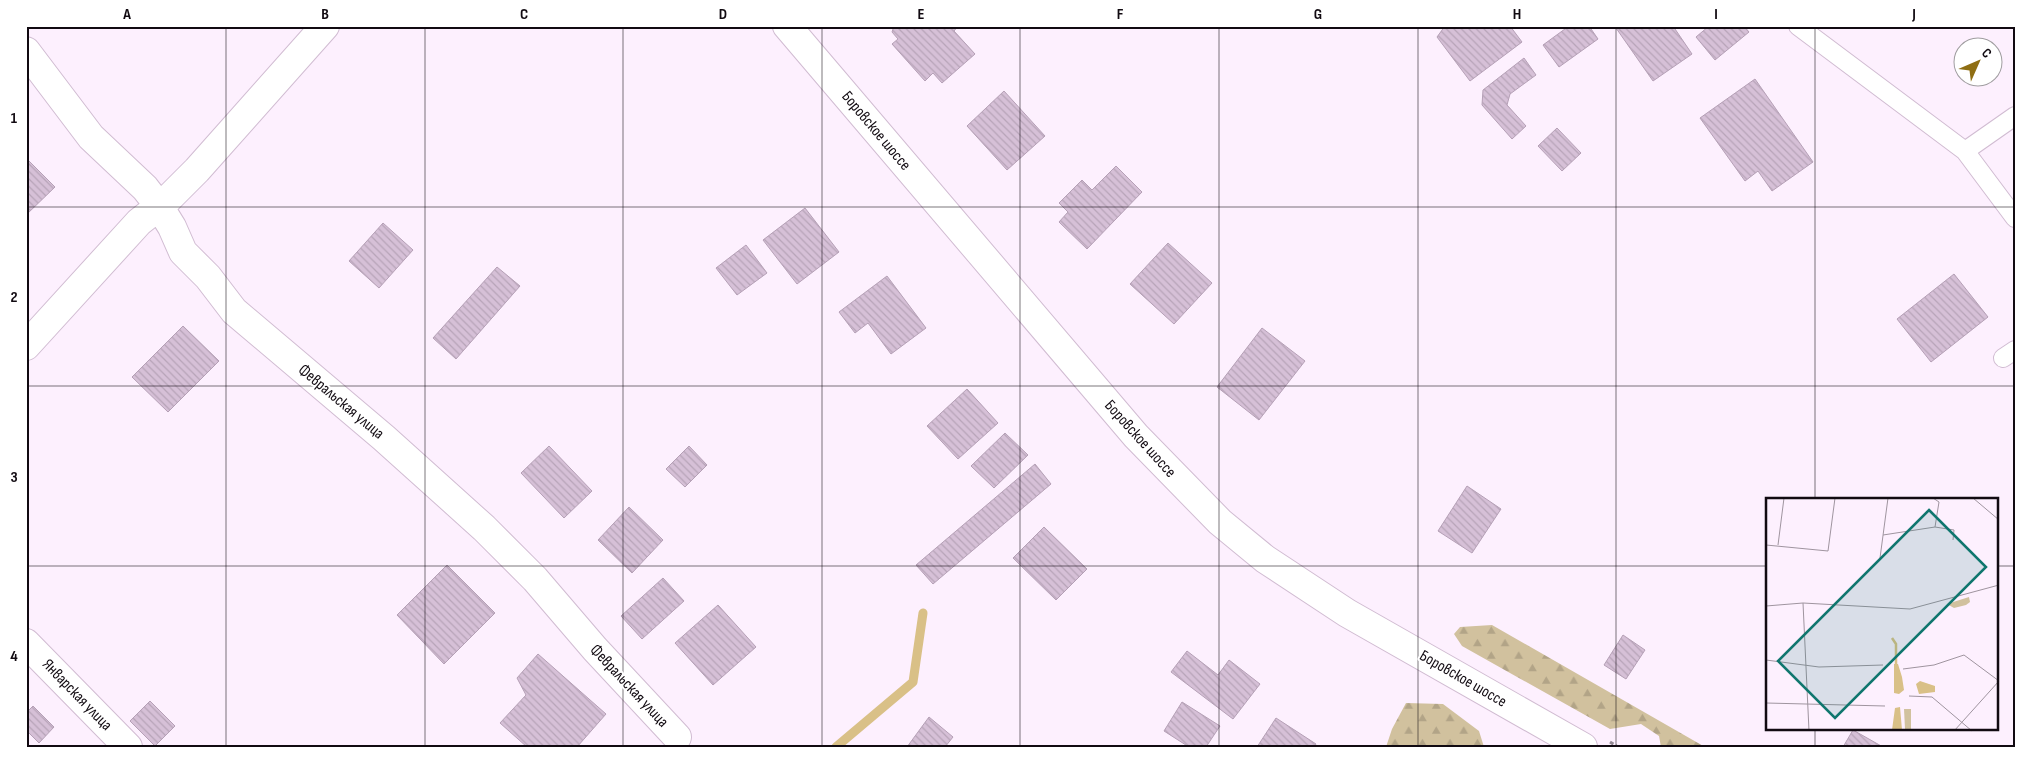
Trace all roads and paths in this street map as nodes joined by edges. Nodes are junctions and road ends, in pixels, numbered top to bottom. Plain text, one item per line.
1 (325, 26) edge
2 (787, 26) edge
3 (1798, 26) edge
4 (26, 51) edge
5 (2015, 116) edge
6 (1965, 151) junction
7 (159, 206) junction
8 (2015, 218) edge
9 (26, 346) edge
10 (26, 643) edge
11 (678, 738) dead end
12 (1592, 742) edge
13 (128, 747) edge
14 (1618, 747) edge

1 - 7 street
2 - 12 street, Боровское шоссе
3 - 6 lane
4 - 7 street, Февральская улица
5 - 6 lane
6 - 8 lane
7 - 9 street
7 - 11 street, Февральская улица
10 - 13 street, Январская улица
12 - 14 path

